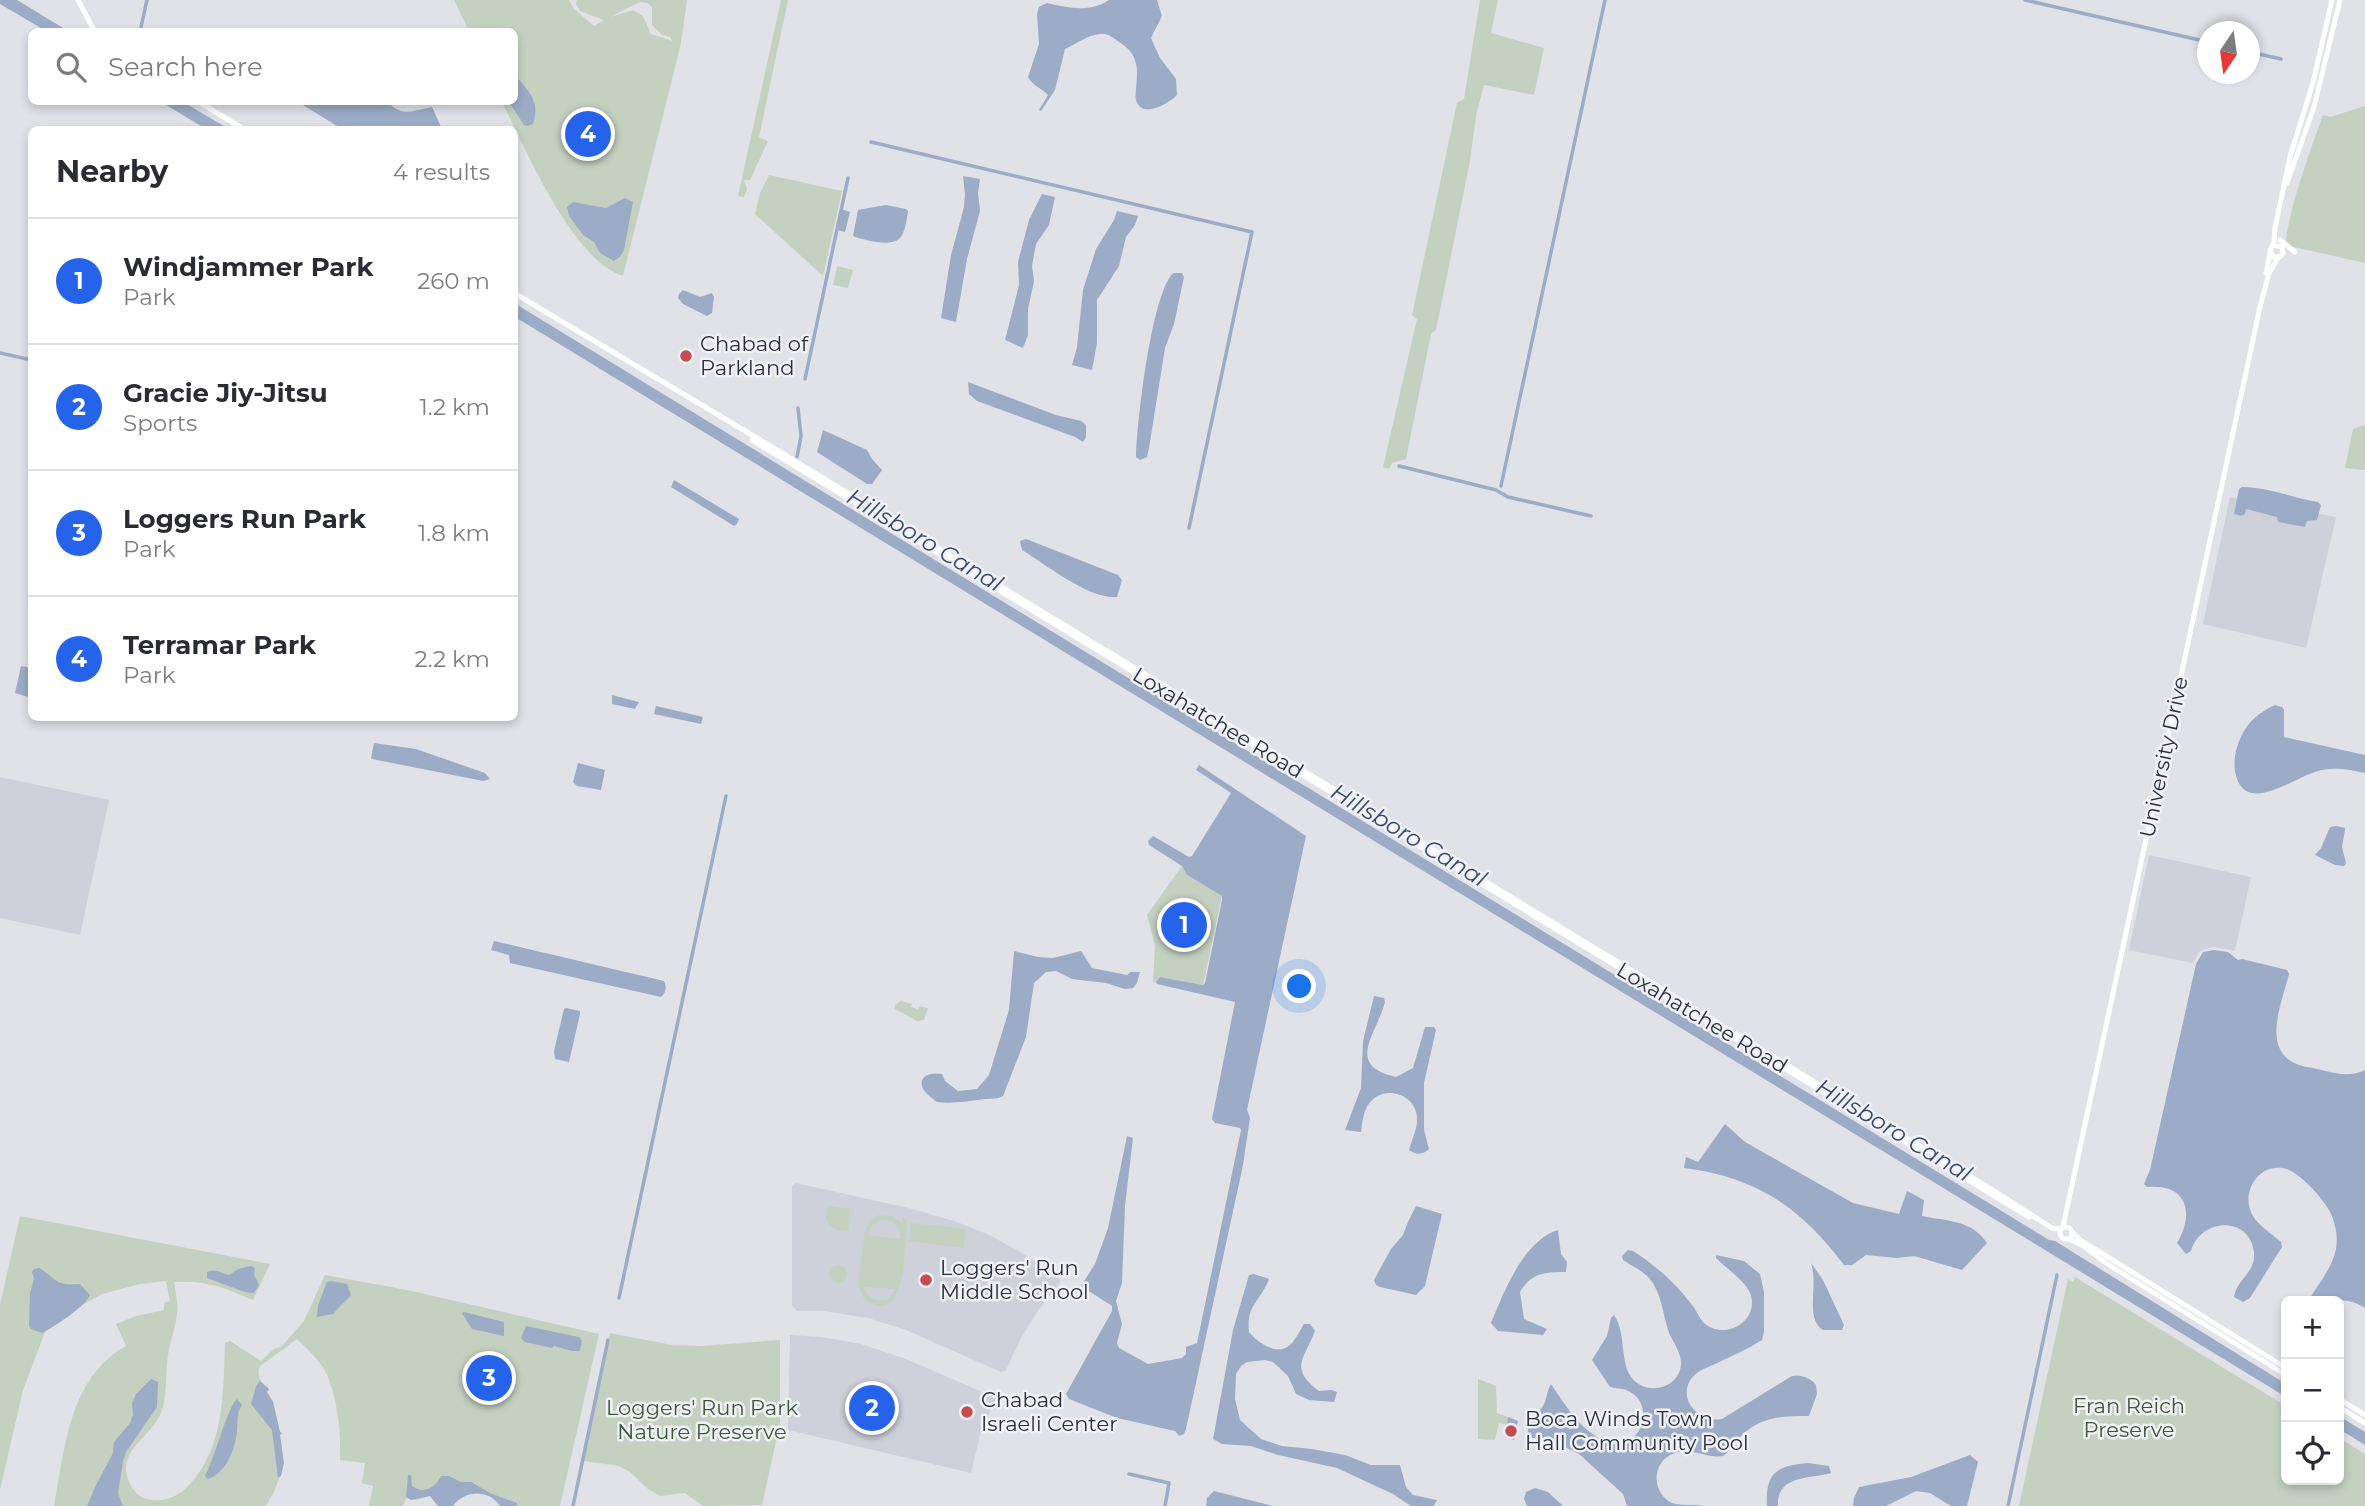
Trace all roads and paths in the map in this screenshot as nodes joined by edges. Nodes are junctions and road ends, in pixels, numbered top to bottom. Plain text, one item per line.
1 (78, 0) edge
2 (2332, 0) edge
3 (2340, 0) edge
4 (93, 28) edge
5 (204, 105) edge
6 (238, 126) edge
7 (2284, 190) junction
8 (2277, 222) junction
9 (2281, 244) junction
10 (2273, 245) junction
11 (2295, 252) dead end
12 (2270, 254) junction
13 (2278, 258) junction
14 (518, 295) edge
15 (2260, 307) junction
16 (2065, 1230) junction
17 (2281, 1365) edge
18 (2281, 1372) edge
19 (2344, 1402) edge
20 (2344, 1410) edge
21 (2365, 1415) edge
22 (2365, 1423) edge

1 - 4 main road
2 - 7 main road
3 - 7 main road
5 - 6 main road
7 - 8 main road
8 - 9 main road
8 - 10 main road
9 - 10 main road
9 - 11 main road
9 - 13 main road
10 - 12 main road
12 - 13 main road
12 - 15 main road, University Drive
13 - 15 main road, University Drive
14 - 16 main road, Loxahatchee Road
15 - 16 main road, University Drive
16 - 17 main road, Loxahatchee Road
16 - 18 main road
19 - 21 main road
20 - 22 main road

